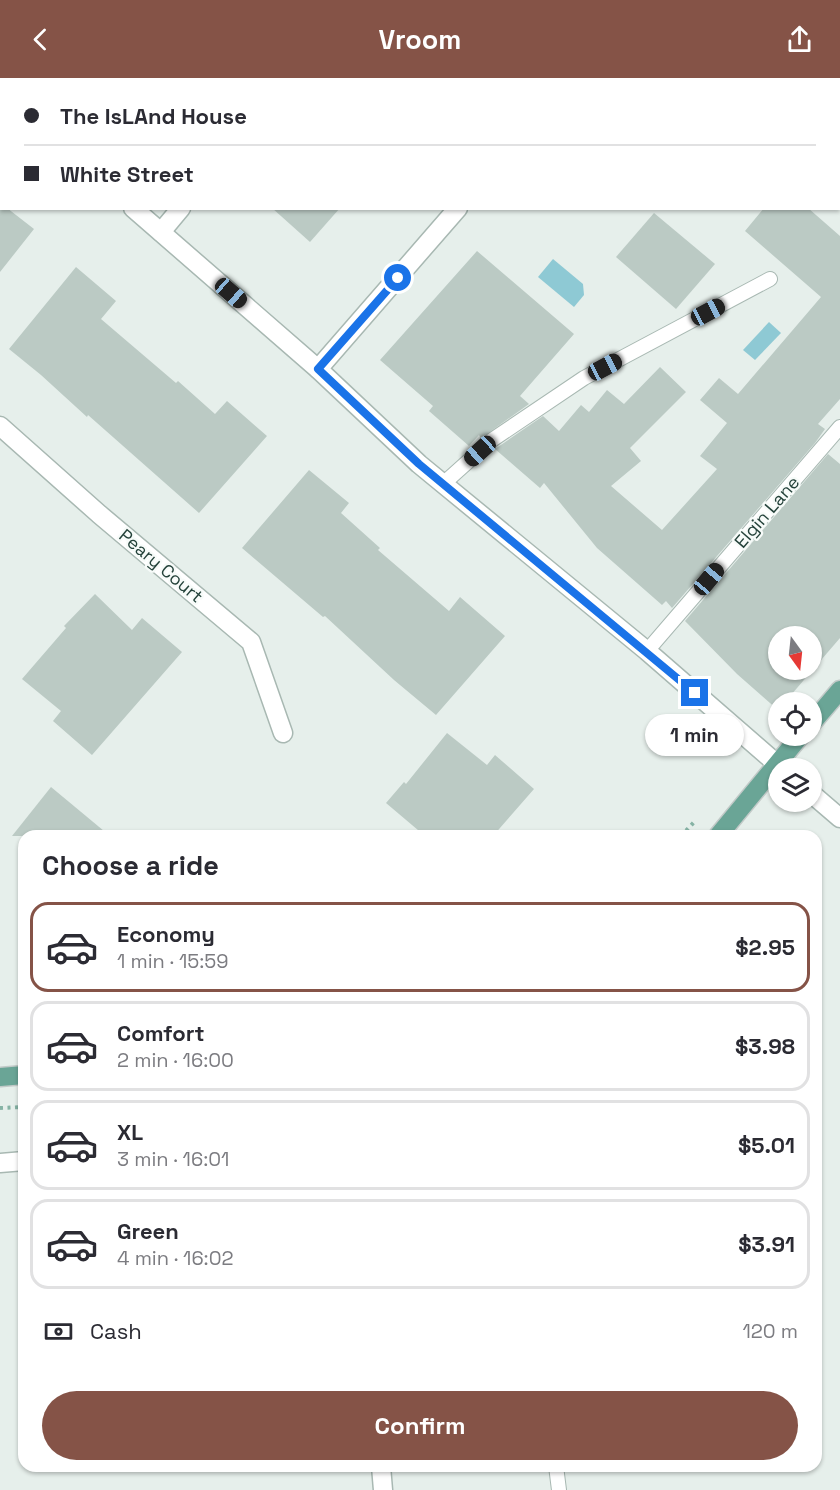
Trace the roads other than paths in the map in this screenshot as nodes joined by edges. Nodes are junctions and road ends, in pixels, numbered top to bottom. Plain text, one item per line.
1 (135, 210) edge
2 (179, 210) edge
3 (456, 210) edge
4 (161, 232) junction
5 (770, 279) dead end
6 (318, 369) junction
7 (0, 426) edge
8 (840, 427) edge
9 (443, 484) junction
10 (647, 651) junction
11 (840, 690) edge
12 (822, 711) edge
13 (283, 733) dead end
14 (770, 758) edge
15 (768, 779) edge
16 (822, 803) edge
17 (840, 818) edge
18 (723, 830) edge
19 (18, 1076) edge
20 (0, 1077) edge
21 (18, 1161) edge
22 (0, 1162) edge
23 (382, 1472) edge
24 (557, 1472) edge
25 (383, 1490) edge
26 (559, 1490) edge

1 - 4 street
2 - 4 street
3 - 6 street
4 - 6 street
5 - 9 lane
6 - 9 street
7 - 13 street, Peary Court
8 - 10 lane, Elgin Lane
9 - 10 street
10 - 14 street
11 - 12 main road
15 - 18 main road
16 - 17 street
19 - 20 main road
21 - 22 street
23 - 25 street
24 - 26 lane

